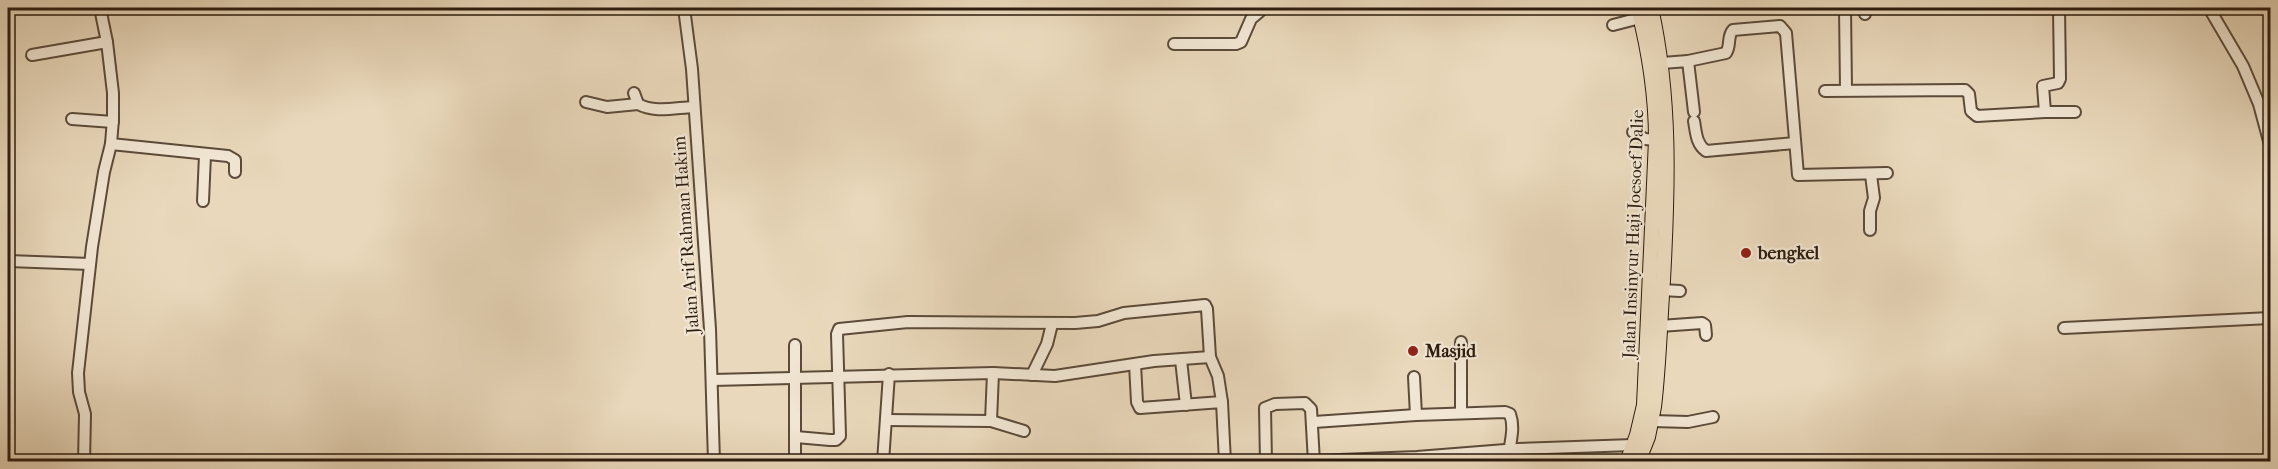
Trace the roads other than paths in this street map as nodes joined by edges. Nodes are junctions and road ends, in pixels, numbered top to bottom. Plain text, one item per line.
1 (100, 8) edge
2 (684, 8) edge
3 (1264, 8) edge
4 (1651, 8) edge
5 (1845, 8) edge
6 (2058, 8) edge
7 (2209, 8) edge
8 (1639, 13) edge
9 (1613, 25) dead end
10 (107, 42) junction
11 (1174, 44) dead end
12 (32, 54) dead end
13 (1688, 61) junction
14 (1662, 63) junction
15 (1846, 90) junction
16 (1826, 91) dead end
17 (634, 93) dead end
18 (586, 102) dead end
19 (638, 104) junction
20 (693, 107) junction
21 (2044, 112) junction
22 (2075, 112) dead end
23 (72, 119) dead end
24 (113, 122) junction
25 (1633, 132) dead end
26 (1656, 140) junction
27 (1795, 142) junction
28 (111, 144) junction
29 (2271, 145) edge
30 (205, 155) junction
31 (235, 172) dead end
32 (1887, 173) dead end
33 (1871, 175) junction
34 (203, 201) dead end
35 (1870, 230) dead end
36 (8, 261) edge
37 (90, 264) junction
38 (1662, 290) junction
39 (1680, 291) dead end
40 (2271, 318) edge
41 (1052, 324) junction
42 (1660, 327) junction
43 (2064, 328) dead end
44 (1706, 335) dead end
45 (1461, 342) dead end
46 (795, 345) dead end
47 (1210, 357) junction
48 (1180, 360) junction
49 (1135, 364) junction
50 (993, 373) junction
51 (889, 375) junction
52 (1032, 375) junction
53 (837, 376) junction
54 (1414, 377) dead end
55 (796, 378) junction
56 (712, 380) junction
57 (1222, 402) junction
58 (1186, 405) junction
59 (1461, 413) junction
60 (1416, 415) junction
61 (1713, 417) dead end
62 (886, 420) junction
63 (991, 421) junction
64 (1652, 421) junction
65 (1314, 422) junction
66 (1024, 431) dead end
67 (796, 437) junction
68 (1633, 445) junction
69 (1513, 449) junction
70 (1417, 459) edge
71 (1314, 461) edge
72 (84, 462) edge
73 (714, 462) edge
74 (795, 462) edge
75 (883, 462) edge
76 (1225, 462) edge
77 (1266, 462) edge
78 (1509, 462) edge
79 (1515, 462) edge
80 (1627, 462) edge
81 (1638, 462) edge

1 - 10 street
2 - 20 street, Jalan Arif Rahman Hakim
3 - 11 street
4 - 14 main road, Jalan Insinyur Haji Joesoef Dalie
5 - 15 street
6 - 21 street
7 - 29 street
8 - 9 street
8 - 26 main road, Jalan Insinyur Haji Joesoef Dalie
10 - 12 street
10 - 24 street
13 - 14 street
13 - 27 street
13 - 27 street
14 - 38 main road, Jalan Insinyur Haji Joesoef Dalie
15 - 16 street
15 - 21 street
17 - 19 street
18 - 19 street
19 - 20 street
20 - 56 street, Jalan Arif Rahman Hakim
21 - 22 street
23 - 24 street
24 - 28 street
25 - 26 street
26 - 68 main road, Jalan Insinyur Haji Joesoef Dalie
27 - 33 street
28 - 30 street
28 - 37 street
30 - 31 street
30 - 34 street
32 - 33 street
33 - 35 street
36 - 37 street
37 - 72 street
38 - 39 street
38 - 42 main road, Jalan Insinyur Haji Joesoef Dalie
40 - 43 street
41 - 47 street
41 - 52 street
41 - 53 street
42 - 44 street
42 - 64 main road, Jalan Insinyur Haji Joesoef Dalie
45 - 59 street
46 - 55 street
47 - 48 street
47 - 57 street
48 - 49 street
48 - 58 street
49 - 52 street
49 - 58 street
50 - 51 street
50 - 52 street
50 - 63 street
51 - 53 street
51 - 62 street
53 - 55 street
53 - 67 street
54 - 60 street
55 - 56 street
55 - 67 street
56 - 73 street, Jalan Arif Rahman Hakim
57 - 58 street
57 - 76 street
59 - 60 street
59 - 69 street
60 - 65 street
61 - 64 street
62 - 63 street
62 - 75 street
63 - 66 street
64 - 81 main road, Jalan Insinyur Haji Joesoef Dalie
65 - 71 street
65 - 77 street
67 - 74 street
68 - 69 street
68 - 80 main road, Jalan Insinyur Haji Joesoef Dalie
69 - 70 street
69 - 78 street
69 - 79 street
70 - 71 street

